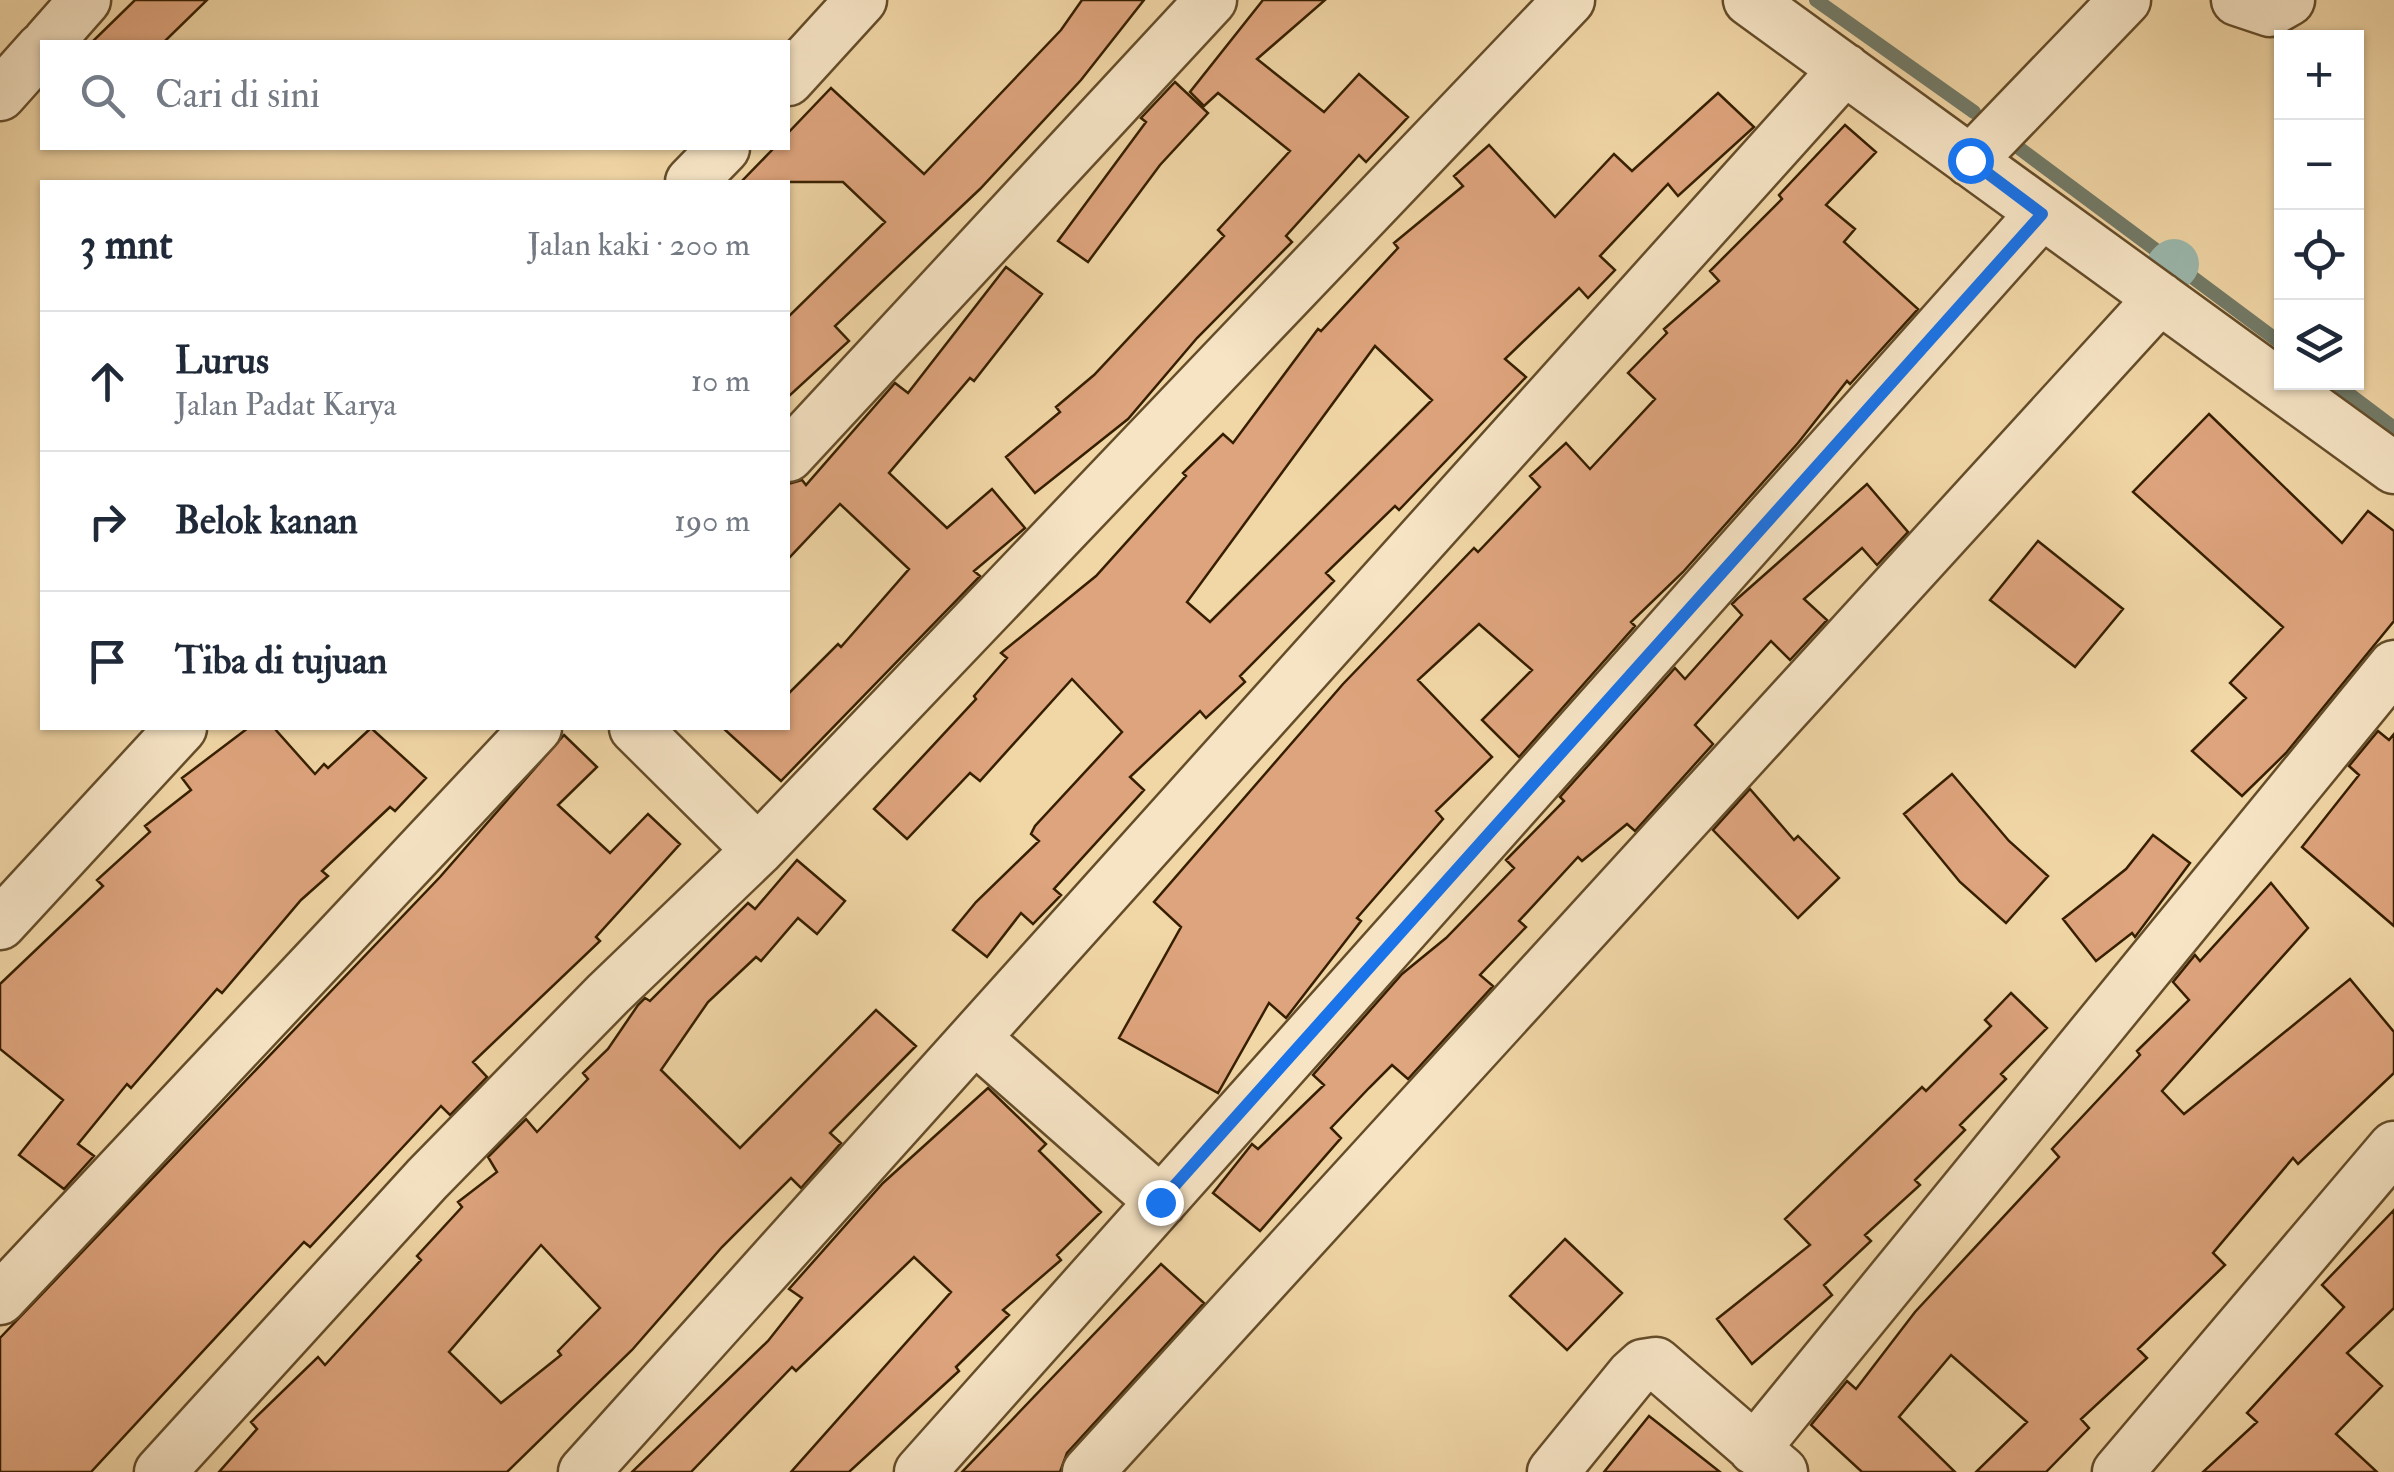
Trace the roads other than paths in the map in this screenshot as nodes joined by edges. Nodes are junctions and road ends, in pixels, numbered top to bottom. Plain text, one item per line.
1 (85, 0) edge
2 (861, 0) edge
3 (1211, 0) edge
4 (1569, 0) edge
5 (1749, 0) edge
6 (2125, 0) edge
7 (2236, 0) edge
8 (2289, 0) edge
9 (50, 40) edge
10 (40, 50) edge
11 (1845, 70) junction
12 (790, 78) edge
13 (0, 95) edge
14 (722, 150) edge
15 (1970, 160) junction
16 (692, 180) edge
17 (2042, 214) junction
18 (2160, 298) junction
19 (790, 454) edge
20 (2394, 468) edge
21 (2394, 666) edge
22 (179, 730) edge
23 (534, 730) edge
24 (637, 730) edge
25 (758, 850) junction
26 (0, 924) edge
27 (976, 1039) junction
28 (2394, 1147) edge
29 (1160, 1202) junction
30 (0, 1298) edge
31 (1768, 1460) edge
32 (160, 1472) edge
33 (584, 1472) edge
34 (920, 1472) edge
35 (1088, 1472) edge
36 (1552, 1472) edge
37 (2118, 1472) edge

1 - 9 street
2 - 12 street
3 - 19 street
4 - 25 street
5 - 11 street
6 - 15 street
7 - 8 street
10 - 13 street
11 - 15 street
11 - 27 street
14 - 16 street
15 - 17 street
17 - 18 street
17 - 29 street
18 - 20 street
18 - 35 street
21 - 31 street
22 - 26 street
23 - 30 street
24 - 25 street
25 - 32 street
27 - 29 street
27 - 33 street
28 - 37 street
29 - 34 street
31 - 36 street

